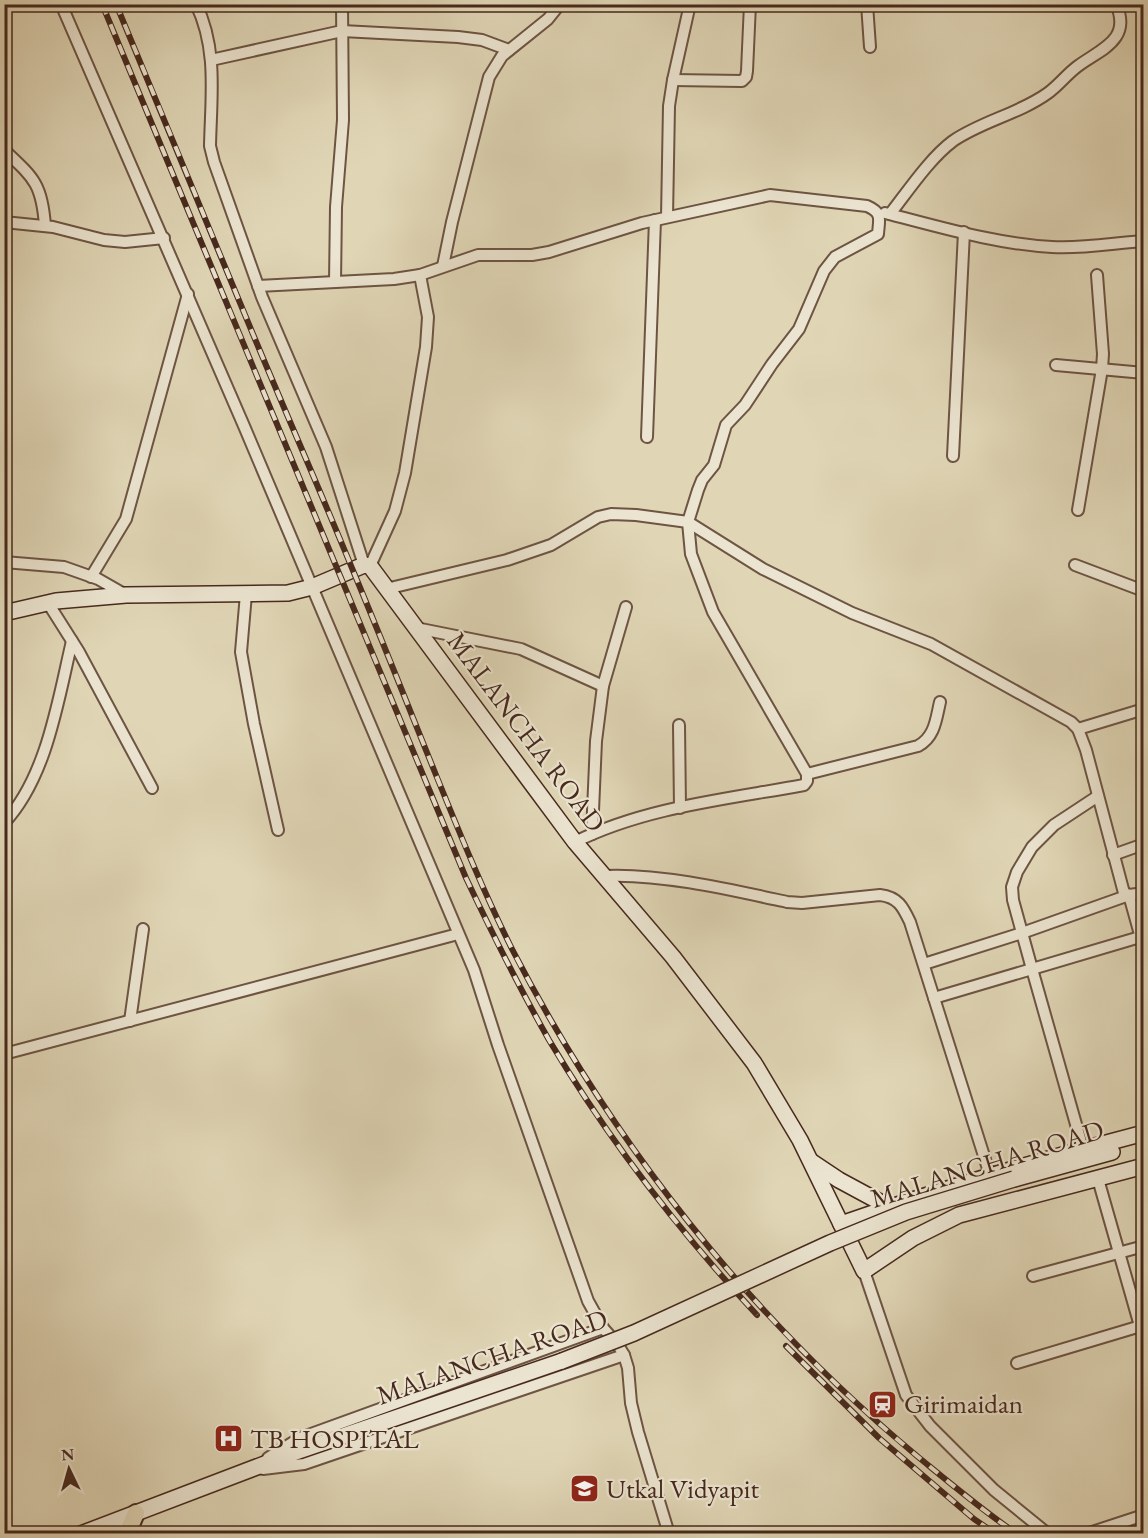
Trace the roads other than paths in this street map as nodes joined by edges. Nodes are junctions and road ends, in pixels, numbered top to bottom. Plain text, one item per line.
1 (61, 4) edge
2 (196, 4) edge
3 (342, 4) edge
4 (560, 4) edge
5 (690, 4) edge
6 (750, 4) edge
7 (867, 4) edge
8 (1116, 4) edge
9 (342, 32) junction
10 (870, 47) dead end
11 (509, 50) junction
12 (211, 60) junction
13 (673, 80) junction
14 (4, 150) edge
15 (876, 210) junction
16 (890, 214) junction
17 (667, 217) junction
18 (655, 220) junction
19 (4, 222) edge
20 (45, 226) junction
21 (964, 232) junction
22 (164, 238) junction
23 (1143, 241) edge
24 (443, 266) junction
25 (420, 275) junction
26 (1097, 275) dead end
27 (335, 282) junction
28 (258, 286) junction
29 (188, 294) junction
30 (1056, 365) dead end
31 (1102, 369) junction
32 (1143, 373) edge
33 (647, 437) dead end
34 (953, 456) dead end
35 (1078, 510) dead end
36 (688, 522) junction
37 (4, 562) edge
38 (1075, 565) dead end
39 (367, 566) junction
40 (91, 577) junction
41 (312, 587) junction
42 (386, 589) junction
43 (1143, 591) edge
44 (246, 594) junction
45 (126, 595) junction
46 (48, 603) junction
47 (626, 607) dead end
48 (4, 613) edge
49 (416, 628) junction
50 (72, 641) junction
51 (603, 686) junction
52 (940, 702) dead end
53 (1143, 709) edge
54 (680, 725) dead end
55 (1078, 729) junction
56 (807, 774) junction
57 (152, 788) dead end
58 (1098, 796) junction
59 (680, 808) junction
60 (4, 824) edge
61 (278, 830) dead end
62 (592, 834) junction
63 (575, 842) junction
64 (1143, 844) edge
65 (1113, 855) junction
66 (604, 876) junction
67 (1143, 893) edge
68 (1129, 895) junction
69 (143, 929) dead end
70 (1022, 933) junction
71 (458, 934) junction
72 (1142, 943) edge
73 (924, 964) junction
74 (1032, 969) junction
75 (934, 998) junction
76 (130, 1021) junction
77 (4, 1054) edge
78 (1143, 1132) edge
79 (1143, 1143) edge
80 (1083, 1149) junction
81 (810, 1160) junction
82 (1143, 1166) edge
83 (990, 1175) junction
84 (1098, 1179) junction
85 (890, 1207) junction
86 (841, 1224) junction
87 (1143, 1246) edge
88 (1119, 1254) junction
89 (864, 1272) junction
90 (1033, 1276) dead end
91 (1142, 1325) edge
92 (603, 1328) junction
93 (624, 1355) junction
94 (1017, 1363) dead end
95 (247, 1470) junction
96 (136, 1513) junction
97 (1143, 1515) edge
98 (81, 1533) edge
99 (128, 1533) edge
100 (669, 1533) edge
101 (1048, 1533) edge
102 (1086, 1533) edge

1 - 22 street
2 - 12 street
3 - 9 street
4 - 11 street
5 - 13 street
6 - 13 street
7 - 10 street
8 - 16 street
9 - 11 street
9 - 12 street
9 - 27 street
11 - 24 street
12 - 28 street
13 - 17 street
14 - 20 street
15 - 16 street
15 - 17 street
15 - 36 street
16 - 21 street
17 - 18 street
18 - 24 street
18 - 33 street
19 - 20 street
20 - 22 street
21 - 23 street
21 - 34 street
22 - 29 street
24 - 25 street
25 - 27 street
25 - 39 street
26 - 31 street
27 - 28 street
28 - 39 street
29 - 40 street
29 - 41 street
30 - 31 street
31 - 32 street
31 - 35 street
36 - 42 street
36 - 55 street
36 - 56 street
37 - 40 street
38 - 43 street
39 - 41 street
39 - 42 street, MALANCHA ROAD
40 - 45 street
41 - 44 street
41 - 71 street
42 - 49 street, MALANCHA ROAD
44 - 45 street
44 - 61 street
45 - 46 street
46 - 48 street
46 - 50 street
47 - 51 street
49 - 51 street
49 - 63 street, MALANCHA ROAD
50 - 57 street
50 - 60 street
51 - 62 street
52 - 56 street
53 - 55 street
54 - 59 street
55 - 58 street
56 - 59 street
58 - 65 street
58 - 70 street
59 - 62 street
62 - 63 street
63 - 66 street, MALANCHA ROAD
64 - 65 street
65 - 68 street
66 - 73 street
66 - 81 street, MALANCHA ROAD
67 - 68 street
68 - 70 street
68 - 72 street
69 - 76 street
70 - 73 street
70 - 74 street
71 - 76 street
71 - 92 street
72 - 74 street
73 - 75 street
74 - 75 street
74 - 80 street
75 - 83 street
76 - 77 street
78 - 80 street
79 - 95 street, MALANCHA ROAD, bridge
80 - 83 street
81 - 85 street
81 - 86 street, MALANCHA ROAD
82 - 84 street
83 - 85 street
84 - 88 street
84 - 89 street
85 - 86 street
86 - 89 street, MALANCHA ROAD
87 - 88 street
88 - 90 street
88 - 91 street
89 - 101 street
91 - 94 street
92 - 93 street
92 - 95 street
93 - 95 street
93 - 100 street
95 - 96 street, MALANCHA ROAD
96 - 98 street, MALANCHA ROAD
96 - 99 main road
97 - 102 street

